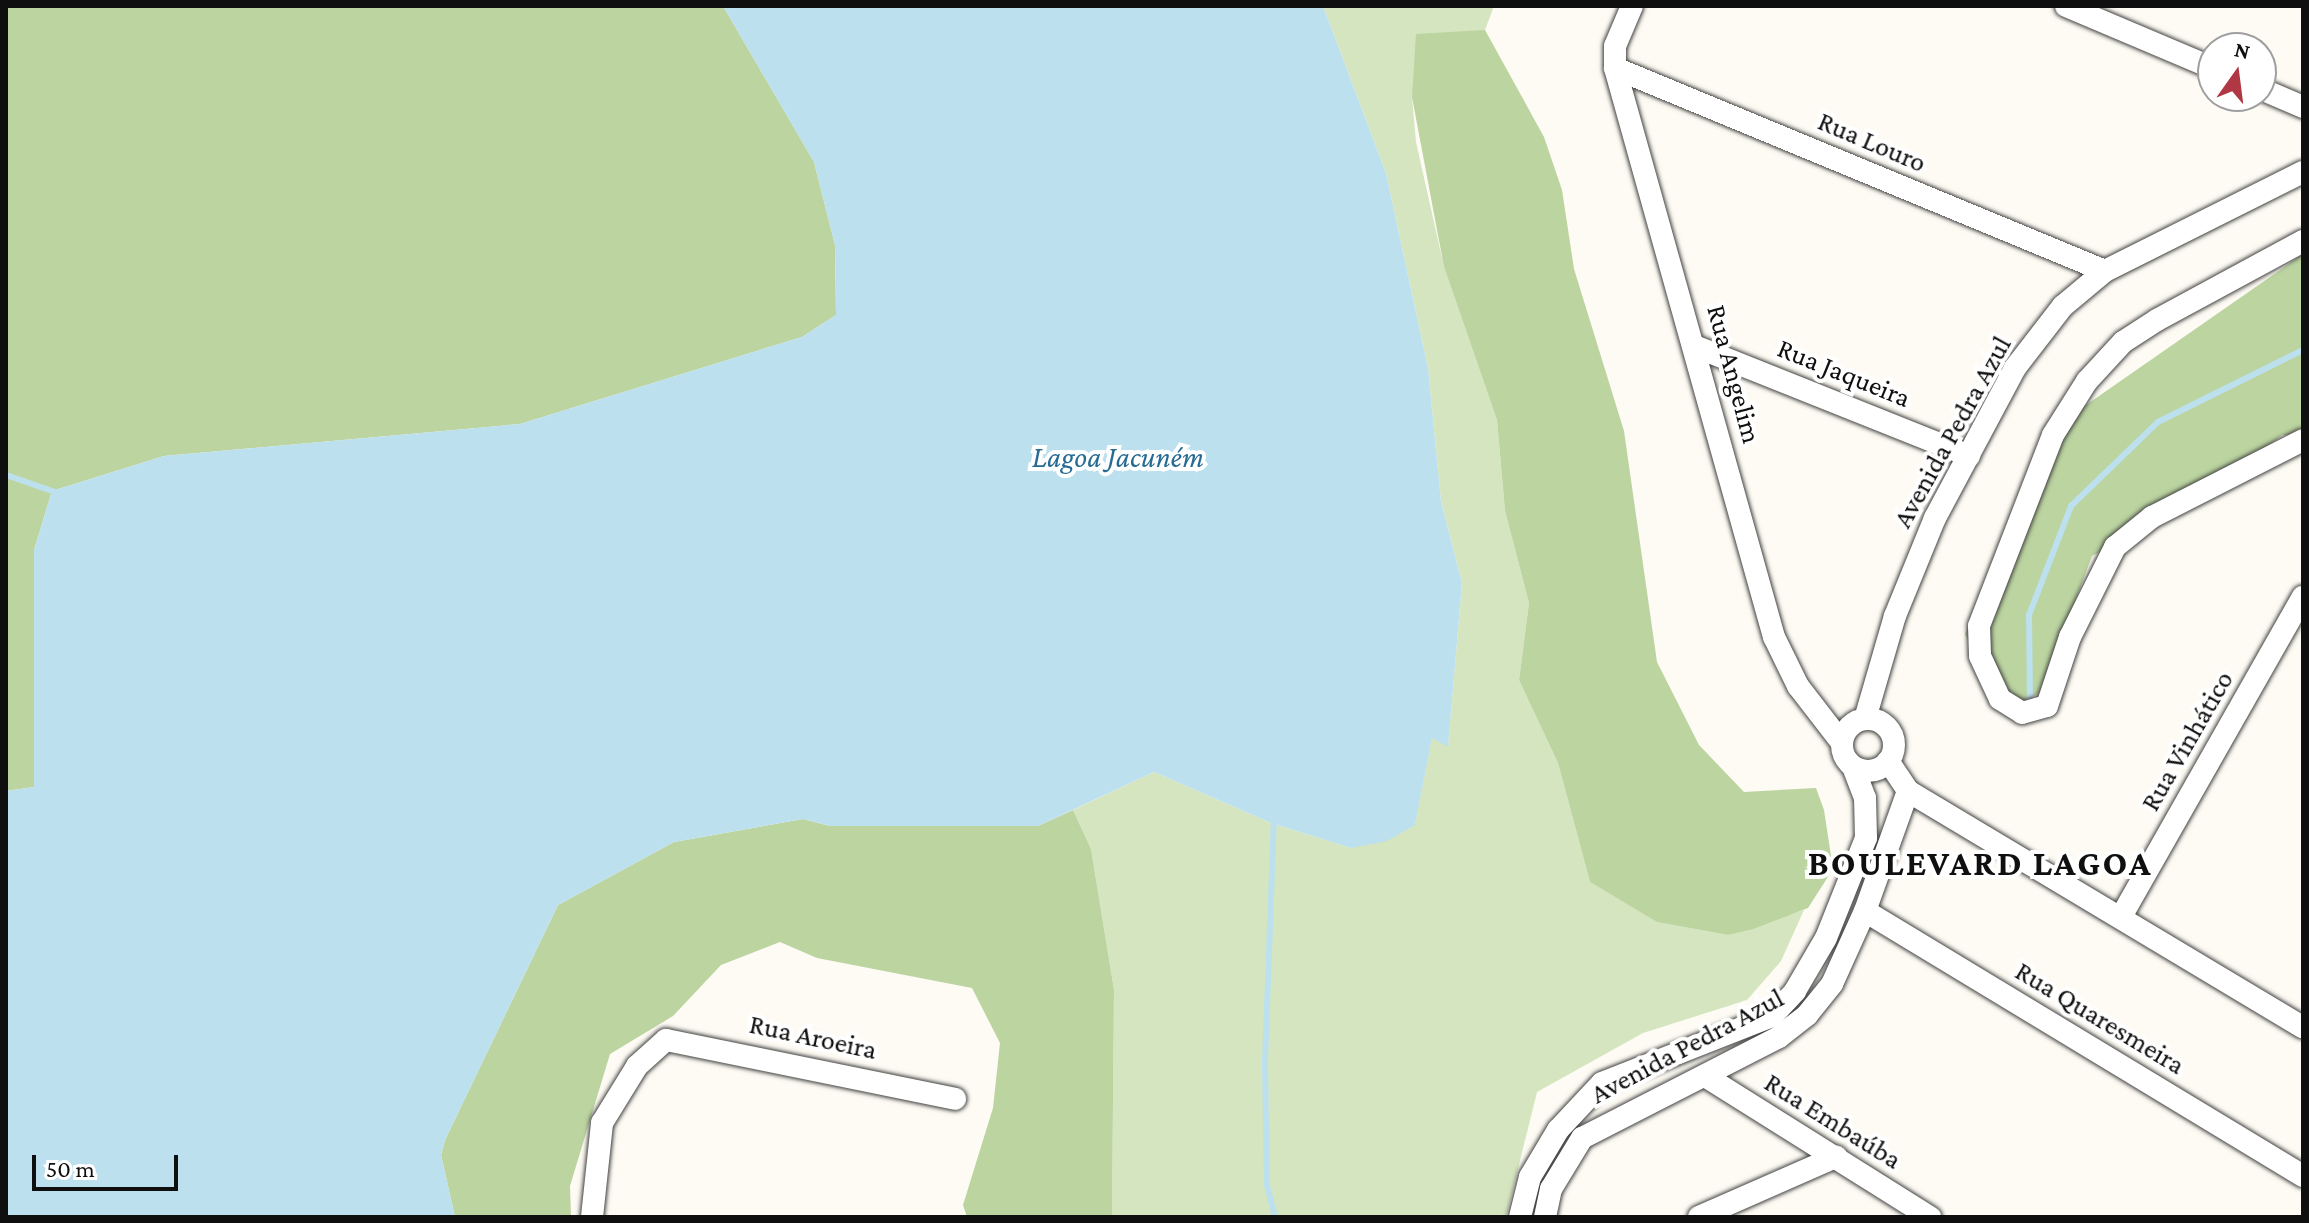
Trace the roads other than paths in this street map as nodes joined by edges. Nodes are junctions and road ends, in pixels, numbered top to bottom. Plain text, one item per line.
1 (1632, 6) edge
2 (2066, 6) edge
3 (2197, 61) edge
4 (1615, 68) junction
5 (2277, 96) edge
6 (2303, 107) edge
7 (2303, 172) edge
8 (2303, 241) edge
9 (2105, 271) junction
10 (1697, 347) junction
11 (2303, 440) edge
12 (1969, 456) junction
13 (2303, 597) edge
14 (1865, 719) junction
15 (1842, 743) junction
16 (1888, 761) junction
17 (1853, 766) junction
18 (1908, 791) junction
19 (1865, 911) junction
20 (2122, 915) junction
21 (2303, 1027) edge
22 (1705, 1076) junction
23 (955, 1099) dead end
24 (1836, 1157) junction
25 (2303, 1176) edge
26 (1909, 1211) edge
27 (592, 1217) edge
28 (1520, 1217) edge
29 (1545, 1217) edge
30 (1699, 1217) edge
31 (1930, 1217) edge

1 - 4 street, Rua Angelim
2 - 3 street
4 - 9 street, Rua Louro
4 - 10 street, Rua Angelim
5 - 6 street
7 - 9 street, Avenida Pedra Azul
8 - 11 street
9 - 12 street, Avenida Pedra Azul
10 - 12 street, Rua Jaqueira
10 - 15 street, Rua Angelim
12 - 14 street, Avenida Pedra Azul
13 - 20 street, Rua Vinhático
14 - 15 street, Avenida Pedra Azul
14 - 16 street
15 - 17 street, Avenida Pedra Azul
16 - 17 street
16 - 18 street
17 - 28 street, Avenida Pedra Azul
18 - 19 street, Avenida Pedra Azul
18 - 20 street
19 - 22 street, Avenida Pedra Azul
19 - 25 street, Rua Quaresmeira
20 - 21 street
22 - 24 street, Rua Embaúba
22 - 29 street, Avenida Pedra Azul
23 - 27 street, Rua Aroeira
24 - 26 street, Rua Embaúba
24 - 30 street
26 - 31 street, Rua Embaúba

